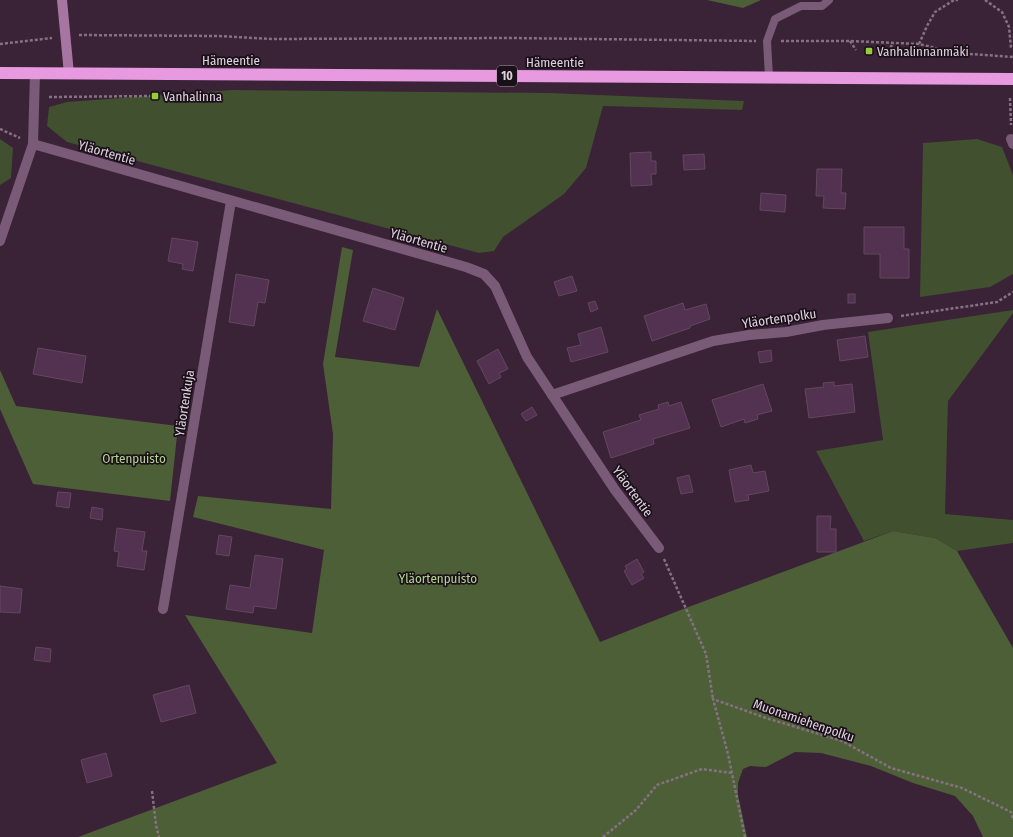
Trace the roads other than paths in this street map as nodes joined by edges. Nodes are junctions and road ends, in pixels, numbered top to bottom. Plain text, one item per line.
1 (62, 0) edge
2 (829, 0) edge
3 (0, 73) edge
4 (35, 74) junction
5 (69, 74) junction
6 (769, 78) junction
7 (1013, 79) edge
8 (33, 144) junction
9 (231, 201) junction
10 (0, 241) edge
11 (888, 318) road end
12 (552, 395) junction
13 (659, 548) road end
14 (163, 609) dead end

1 - 5 street
2 - 6 lane
3 - 4 highway, Hämeentie / 10
4 - 5 highway, Hämeentie / 10
4 - 8 street
5 - 6 highway, Hämeentie / 10
6 - 7 highway, Hämeentie / 10
8 - 9 street, Yläortentie
8 - 10 street
9 - 12 street, Yläortentie
9 - 14 street, Yläortenkuja
11 - 12 street, Yläortenpolku
12 - 13 street, Yläortentie

